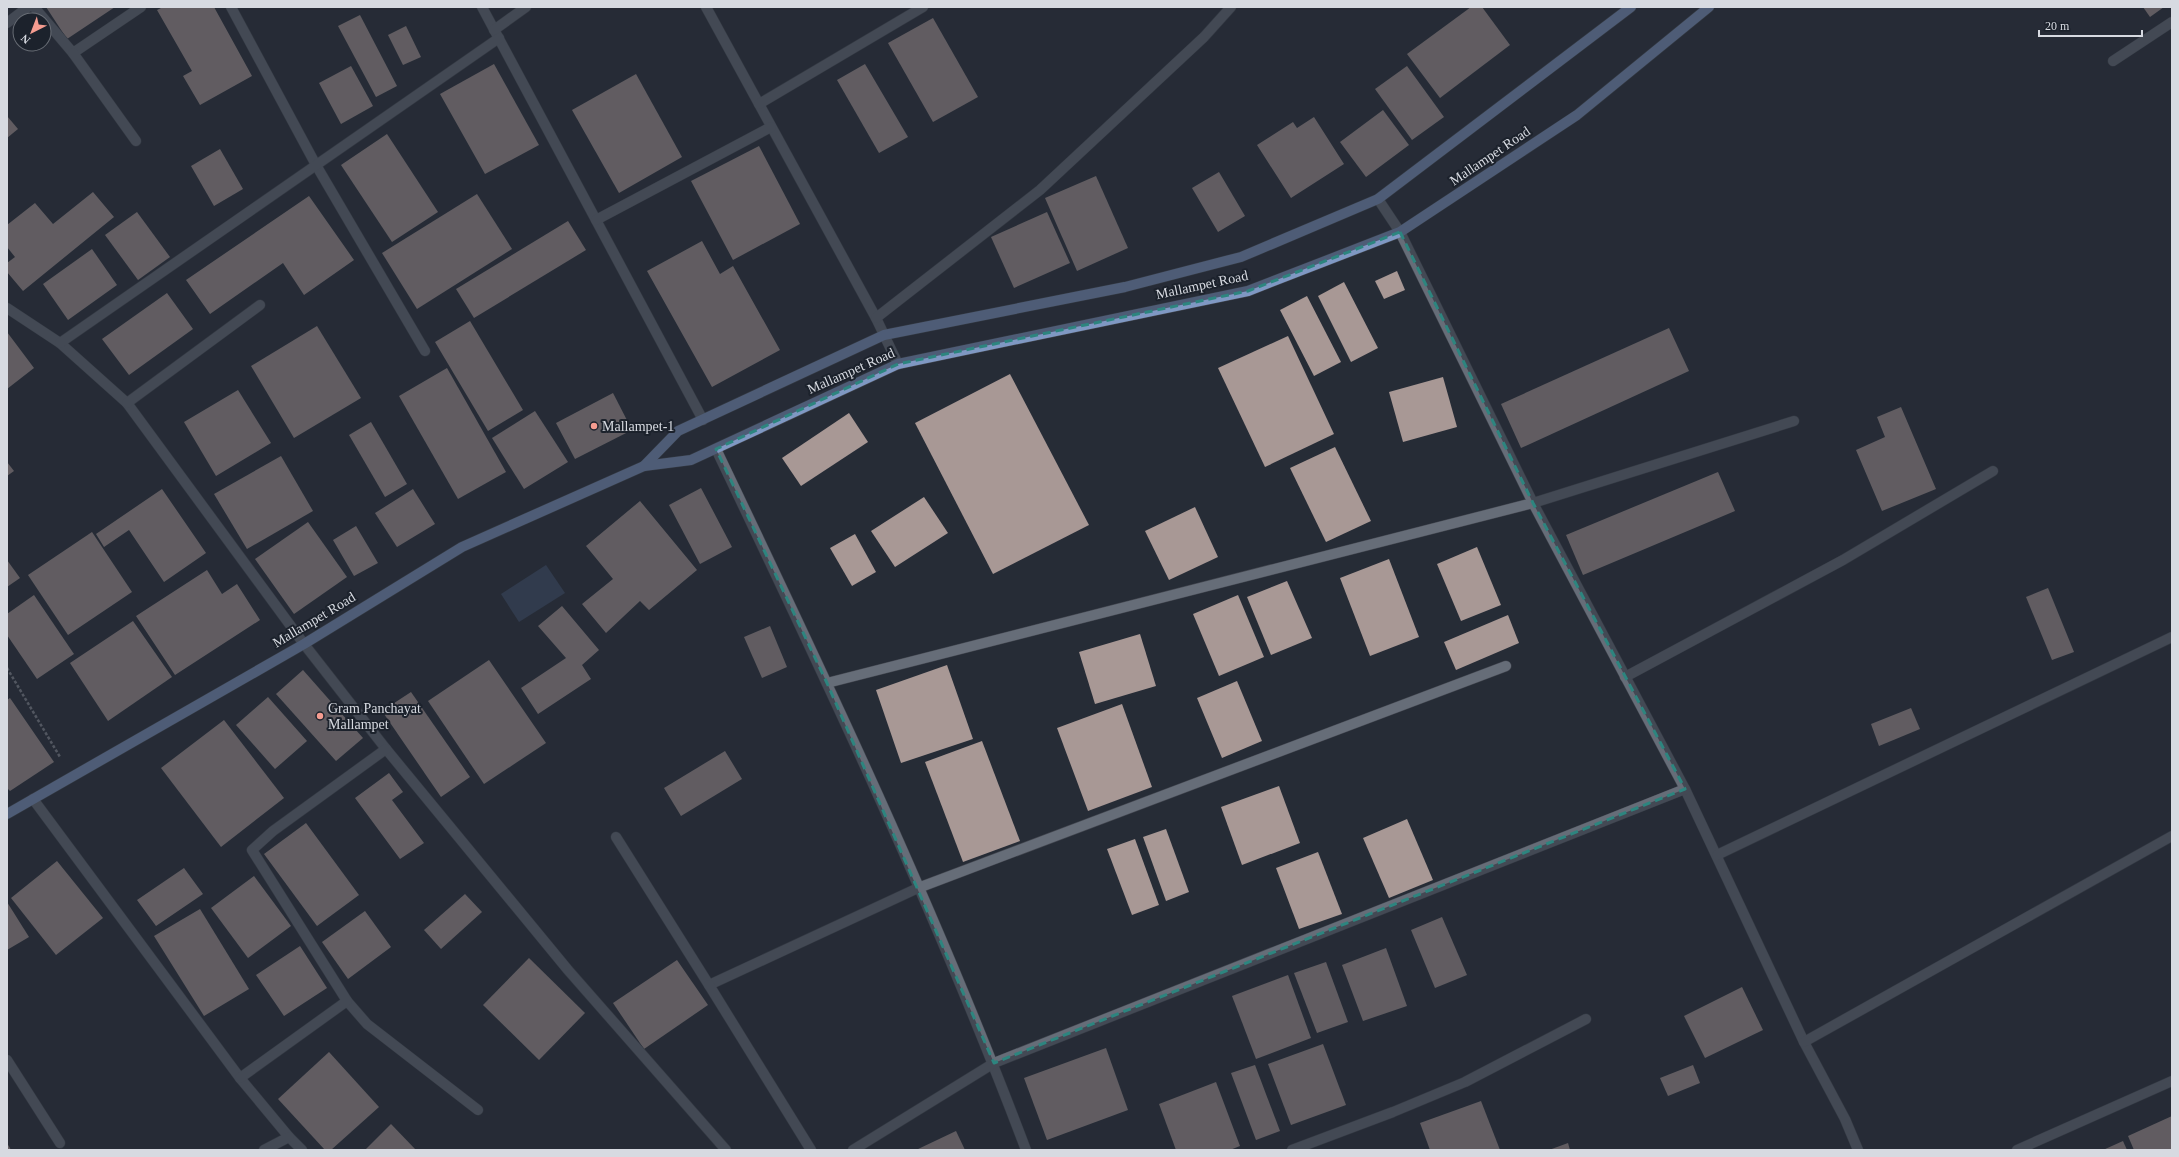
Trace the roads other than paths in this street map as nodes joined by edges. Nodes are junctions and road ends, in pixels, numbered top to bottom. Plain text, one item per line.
1 (28, 7) edge
2 (34, 7) edge
3 (141, 7) edge
4 (231, 7) edge
5 (482, 7) edge
6 (526, 7) edge
7 (706, 7) edge
8 (923, 7) edge
9 (1231, 7) edge
10 (1631, 7) edge
11 (1710, 7) edge
12 (2172, 22) edge
13 (7, 23) edge
14 (497, 34) junction
15 (73, 53) junction
16 (2114, 61) dead end
17 (759, 104) junction
18 (771, 126) junction
19 (136, 141) dead end
20 (316, 165) junction
21 (1378, 199) junction
22 (596, 220) junction
23 (1400, 232) junction
24 (260, 305) dead end
25 (7, 308) edge
26 (876, 318) junction
27 (884, 335) junction
28 (60, 343) junction
29 (425, 351) dead end
30 (898, 364) junction
31 (127, 403) junction
32 (703, 420) junction
33 (1794, 421) dead end
34 (716, 449) junction
35 (644, 466) junction
36 (1993, 471) dead end
37 (1533, 502) junction
38 (2172, 637) edge
39 (304, 644) junction
40 (1506, 666) dead end
41 (1625, 677) junction
42 (827, 683) junction
43 (386, 749) junction
44 (1685, 789) junction
45 (33, 799) junction
46 (7, 814) edge
47 (2172, 836) edge
48 (616, 837) dead end
49 (1717, 855) junction
50 (918, 888) junction
51 (709, 985) junction
52 (347, 1001) junction
53 (1586, 1019) dead end
54 (1804, 1042) junction
55 (7, 1060) edge
56 (994, 1063) junction
57 (240, 1078) junction
58 (2172, 1081) edge
59 (478, 1110) dead end
60 (289, 1137) junction
61 (60, 1143) dead end
62 (264, 1150) edge
63 (302, 1150) edge
64 (726, 1150) edge
65 (811, 1150) edge
66 (853, 1150) edge
67 (1026, 1150) edge
68 (1292, 1150) edge
69 (1858, 1150) edge
70 (2017, 1150) edge

1 - 13 street
2 - 15 street
3 - 15 street
4 - 20 street
5 - 14 street
6 - 14 street
7 - 17 street
8 - 17 street
9 - 26 street
10 - 21 main road, Mallampet Road
11 - 23 main road, Mallampet Road
12 - 16 street
14 - 20 street
14 - 22 street
15 - 19 street
17 - 18 street
18 - 22 street
18 - 26 street
20 - 28 street
20 - 29 street
21 - 23 street
21 - 27 main road, Mallampet Road
22 - 32 street
23 - 30 main road, Mallampet Road
23 - 37 street
24 - 31 street
25 - 28 street
26 - 27 street
27 - 30 street
27 - 32 main road, Mallampet Road
28 - 31 street
30 - 34 main road, Mallampet Road
31 - 39 street
32 - 35 main road, Mallampet Road
33 - 37 street
34 - 35 main road, Mallampet Road
34 - 42 street
35 - 39 main road, Mallampet Road
36 - 41 street
37 - 41 street
37 - 42 street
38 - 49 street
39 - 43 street
39 - 45 main road, Mallampet Road
40 - 50 street
41 - 44 street
42 - 50 street
43 - 52 street
43 - 64 street
44 - 49 street
44 - 56 street
45 - 46 main road, Mallampet Road
45 - 57 street
47 - 54 street
48 - 51 street
49 - 54 street
50 - 51 street
50 - 56 street
51 - 65 street
52 - 57 street
52 - 59 street
53 - 68 street
54 - 69 street
55 - 61 street
56 - 66 street
56 - 67 street
57 - 60 street
58 - 70 street
60 - 62 street
60 - 63 street

